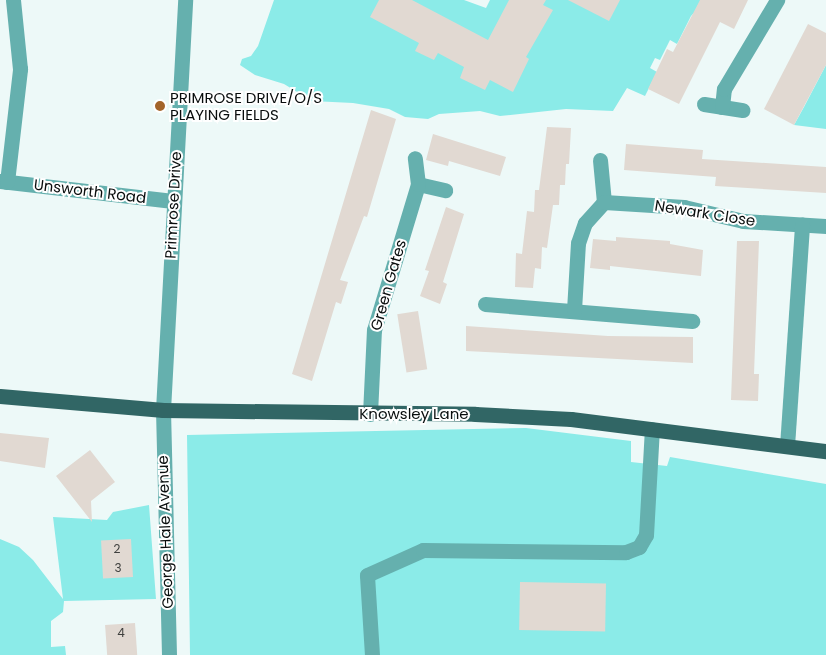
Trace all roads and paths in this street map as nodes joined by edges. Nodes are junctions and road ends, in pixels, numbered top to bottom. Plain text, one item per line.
1 (13, 0) edge
2 (185, 0) edge
3 (778, 0) edge
4 (704, 104) dead end
5 (722, 107) junction
6 (743, 110) dead end
7 (415, 158) dead end
8 (600, 160) dead end
9 (4, 181) edge
10 (418, 184) junction
11 (445, 190) dead end
12 (174, 201) junction
13 (604, 202) junction
14 (802, 225) junction
15 (826, 226) edge
16 (485, 304) dead end
17 (574, 310) junction
18 (692, 321) dead end
19 (0, 396) edge
20 (163, 410) junction
21 (370, 414) junction
22 (652, 429) junction
23 (787, 446) junction
24 (826, 451) edge
25 (169, 655) edge
26 (372, 655) edge

1 - 9 street, Unsworth Road
2 - 12 street, Primrose Drive
3 - 5 street
4 - 5 street
5 - 6 street
7 - 10 street, Green Gates
8 - 13 street
9 - 12 street, Unsworth Road
10 - 11 street
10 - 21 street, Green Gates
12 - 20 street, Primrose Drive
13 - 14 street, Newark Close
13 - 17 street
14 - 15 street, Newark Close
14 - 23 street
16 - 17 street
17 - 18 street
19 - 20 main road, Knowsley Lane
20 - 21 main road, Knowsley Lane
20 - 25 street, George Hale Avenue
21 - 22 main road, Knowsley Lane
22 - 23 main road, Knowsley Lane
22 - 26 street
23 - 24 main road, Knowsley Lane

